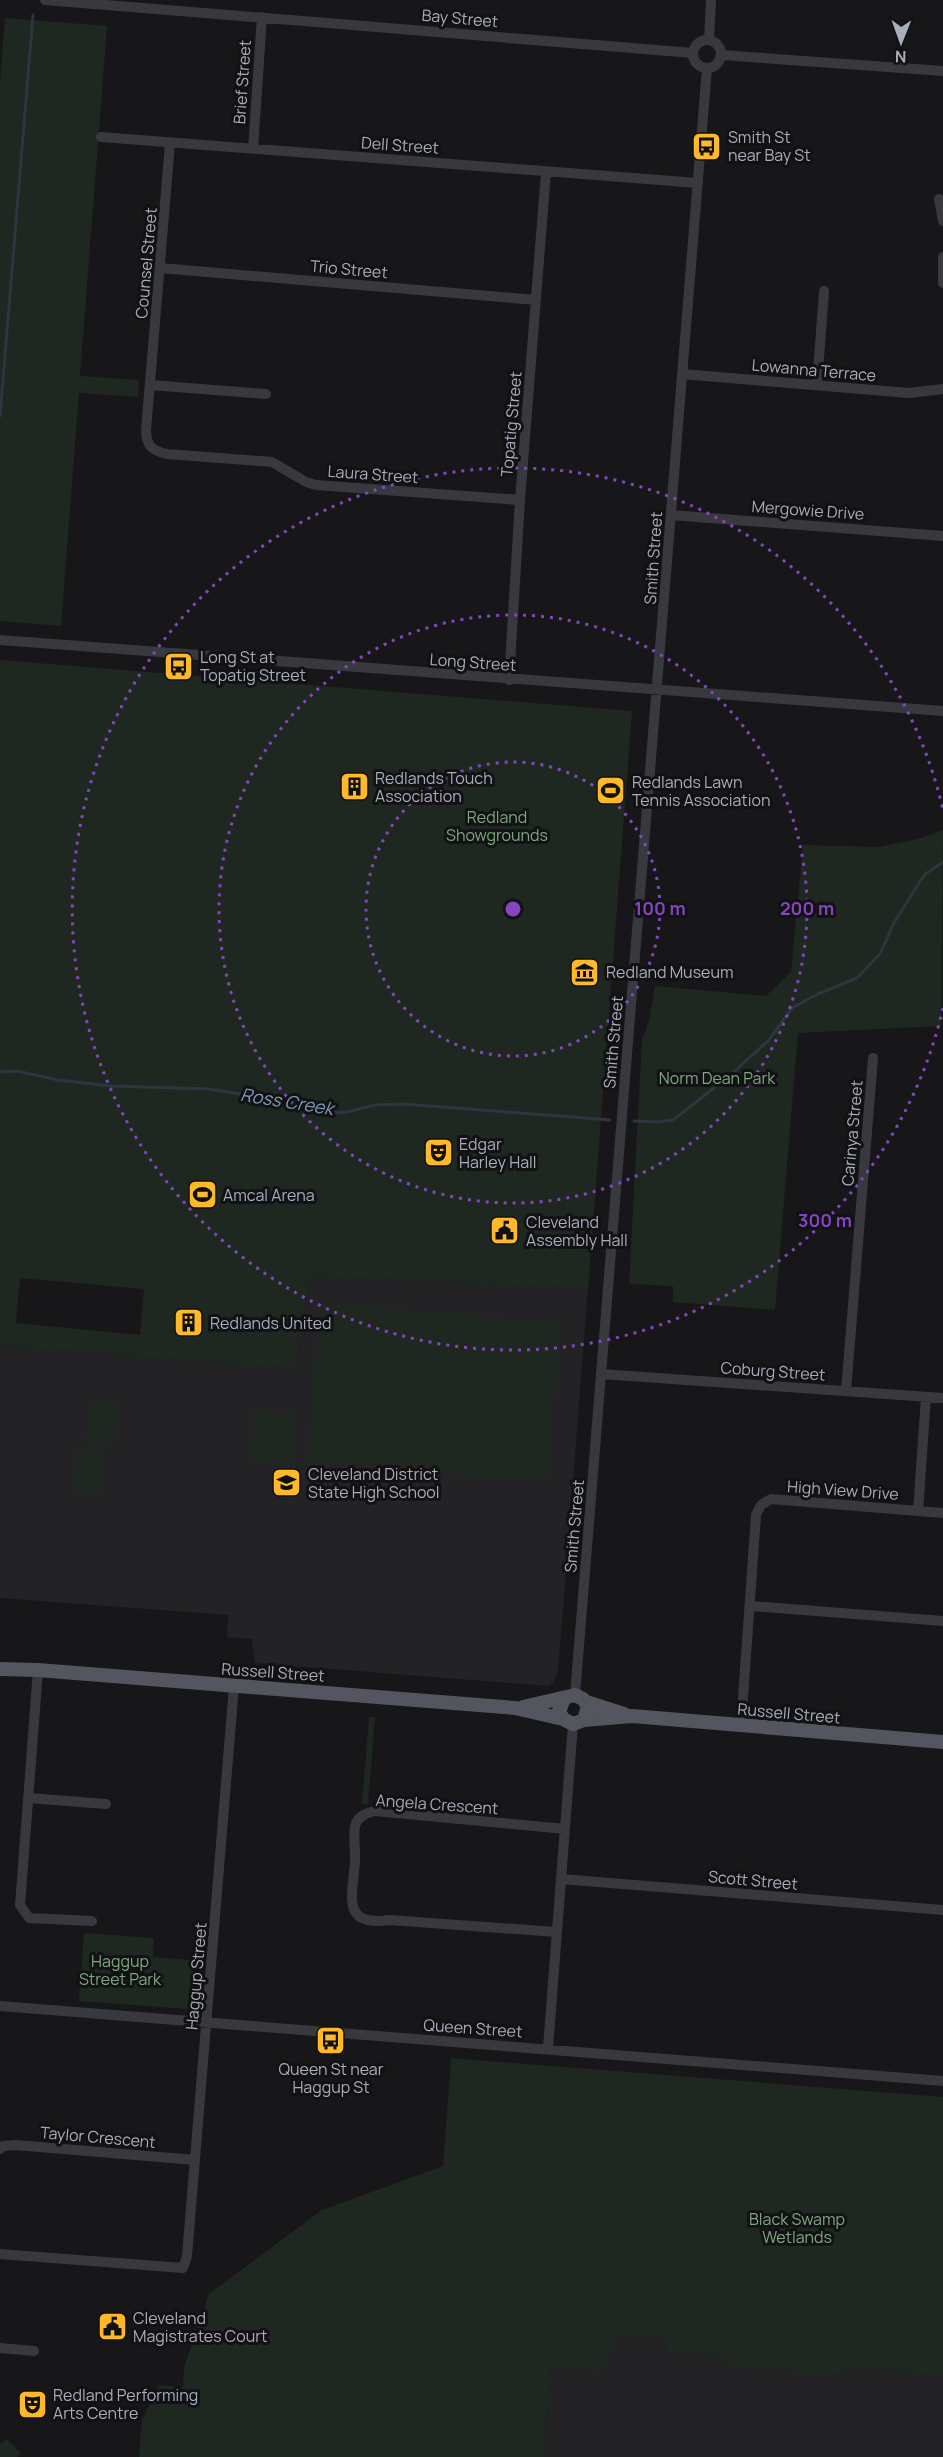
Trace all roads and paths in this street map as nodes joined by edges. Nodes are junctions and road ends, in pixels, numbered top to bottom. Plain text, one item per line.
1 (45, 0) edge
2 (711, 0) edge
3 (185, 5) edge
4 (262, 17) junction
5 (709, 40) junction
6 (693, 53) junction
7 (722, 55) junction
8 (707, 68) junction
9 (943, 71) edge
10 (101, 137) dead end
11 (170, 143) junction
12 (253, 149) junction
13 (546, 172) junction
14 (698, 183) junction
15 (939, 198) dead end
16 (943, 221) edge
17 (943, 257) edge
18 (160, 268) junction
19 (943, 282) edge
20 (824, 291) dead end
21 (536, 300) junction
22 (682, 374) junction
23 (150, 385) junction
24 (817, 385) junction
25 (943, 389) edge
26 (266, 394) dead end
27 (520, 500) junction
28 (671, 515) junction
29 (943, 536) edge
30 (0, 640) edge
31 (508, 680) junction
32 (658, 691) junction
33 (943, 711) edge
34 (873, 1058) dead end
35 (601, 1374) junction
36 (846, 1391) junction
37 (926, 1397) junction
38 (943, 1398) edge
39 (918, 1510) junction
40 (943, 1513) edge
41 (751, 1606) junction
42 (943, 1621) edge
43 (0, 1667) edge
44 (33, 1670) junction
45 (234, 1686) junction
46 (575, 1699) junction
47 (515, 1708) junction
48 (632, 1716) junction
49 (573, 1721) junction
50 (741, 1725) junction
51 (943, 1742) edge
52 (28, 1798) junction
53 (106, 1804) dead end
54 (565, 1829) junction
55 (561, 1879) junction
56 (943, 1910) edge
57 (92, 1921) dead end
58 (557, 1932) junction
59 (0, 2006) edge
60 (207, 2023) junction
61 (548, 2048) junction
62 (943, 2082) edge
63 (0, 2149) edge
64 (195, 2160) junction
65 (0, 2254) edge
66 (0, 2348) edge
67 (34, 2351) dead end

1 - 3 street, Bay Street
2 - 5 street
3 - 4 street, Bay Street
4 - 6 street, Bay Street
4 - 12 street, Brief Street
5 - 6 street
5 - 7 street
6 - 8 street
7 - 8 street
7 - 9 street
8 - 14 street, Smith Street
10 - 11 street, Dell Street
11 - 12 street, Dell Street
11 - 18 street, Counsel Street
12 - 13 street, Dell Street
13 - 14 street, Dell Street
13 - 21 street, Topatig Street
14 - 22 street, Smith Street
15 - 16 street
17 - 19 street
18 - 21 street, Trio Street
18 - 23 street, Counsel Street
20 - 24 street
21 - 27 street, Topatig Street
22 - 24 street, Lowanna Terrace
22 - 28 street, Smith Street
23 - 26 street
23 - 27 street, Laura Street
24 - 25 street, Lowanna Terrace
27 - 31 street, Topatig Street
28 - 29 street, Mergowie Drive
28 - 32 street, Smith Street
30 - 31 street, Long Street
31 - 32 street, Long Street
32 - 33 street, Long Street
32 - 35 street, Smith Street
34 - 36 street, Carinya Street
35 - 36 street, Coburg Street
35 - 46 street, Smith Street
36 - 37 street, Coburg Street
37 - 38 street, Coburg Street
37 - 39 street, High View Drive
39 - 40 street, High View Drive
39 - 41 street, High View Drive
41 - 42 street
41 - 50 street, High View Drive
43 - 44 main road, Russell Street
44 - 45 main road, Russell Street
44 - 52 street
45 - 47 main road, Russell Street
45 - 60 street, Haggup Street
46 - 47 main road, Russell Street
46 - 48 main road, Russell Street
46 - 49 main road
46 - 49 main road
47 - 49 main road, Russell Street
48 - 49 main road, Russell Street
48 - 50 main road, Russell Street
49 - 54 street
50 - 51 main road, Russell Street
52 - 53 street
52 - 57 street
54 - 55 street
54 - 58 street, Angela Crescent
55 - 56 street, Scott Street
55 - 58 street
58 - 61 street
59 - 60 street, Queen Street
60 - 61 street, Queen Street
60 - 64 street, Haggup Street
61 - 62 street, Queen Street
63 - 64 street, Taylor Crescent
64 - 65 street, Haggup Street
66 - 67 street

